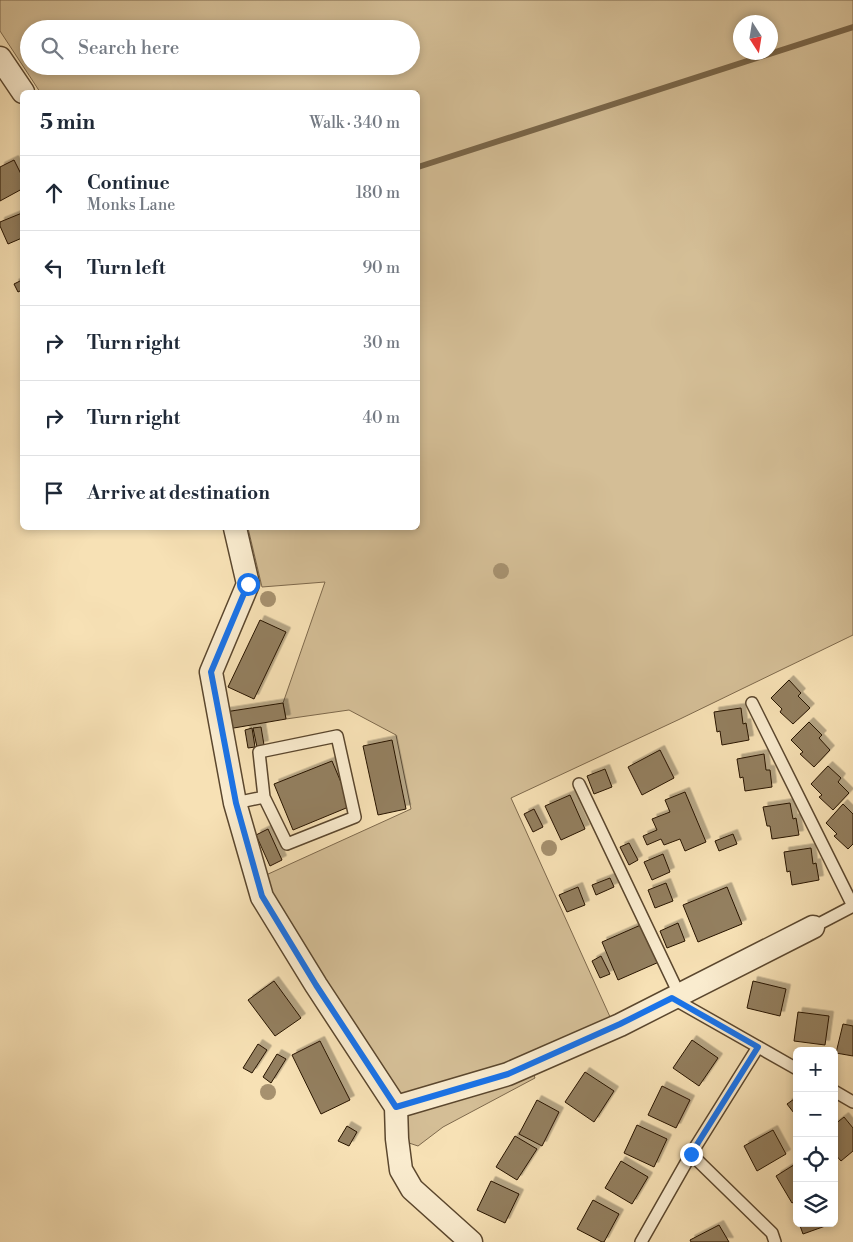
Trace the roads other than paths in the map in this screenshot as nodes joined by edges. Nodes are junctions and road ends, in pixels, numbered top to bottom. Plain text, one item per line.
1 (0, 58) edge
2 (22, 90) edge
3 (235, 530) edge
4 (752, 703) dead end
5 (579, 784) dead end
6 (264, 797) junction
7 (236, 803) junction
8 (853, 906) edge
9 (813, 927) joint
10 (676, 996) junction
11 (758, 1047) junction
12 (793, 1067) edge
13 (836, 1092) edge
14 (853, 1102) edge
15 (396, 1107) junction
16 (691, 1154) junction
17 (470, 1242) edge
18 (641, 1242) edge
19 (775, 1242) edge

1 - 2 street
3 - 7 street
4 - 8 lane
5 - 10 lane
6 - 6 lane
6 - 7 lane
7 - 15 street
8 - 9 lane
9 - 10 street
10 - 11 lane
10 - 15 street
11 - 12 lane
11 - 16 lane
13 - 14 lane
15 - 17 street
16 - 18 lane
16 - 19 lane

